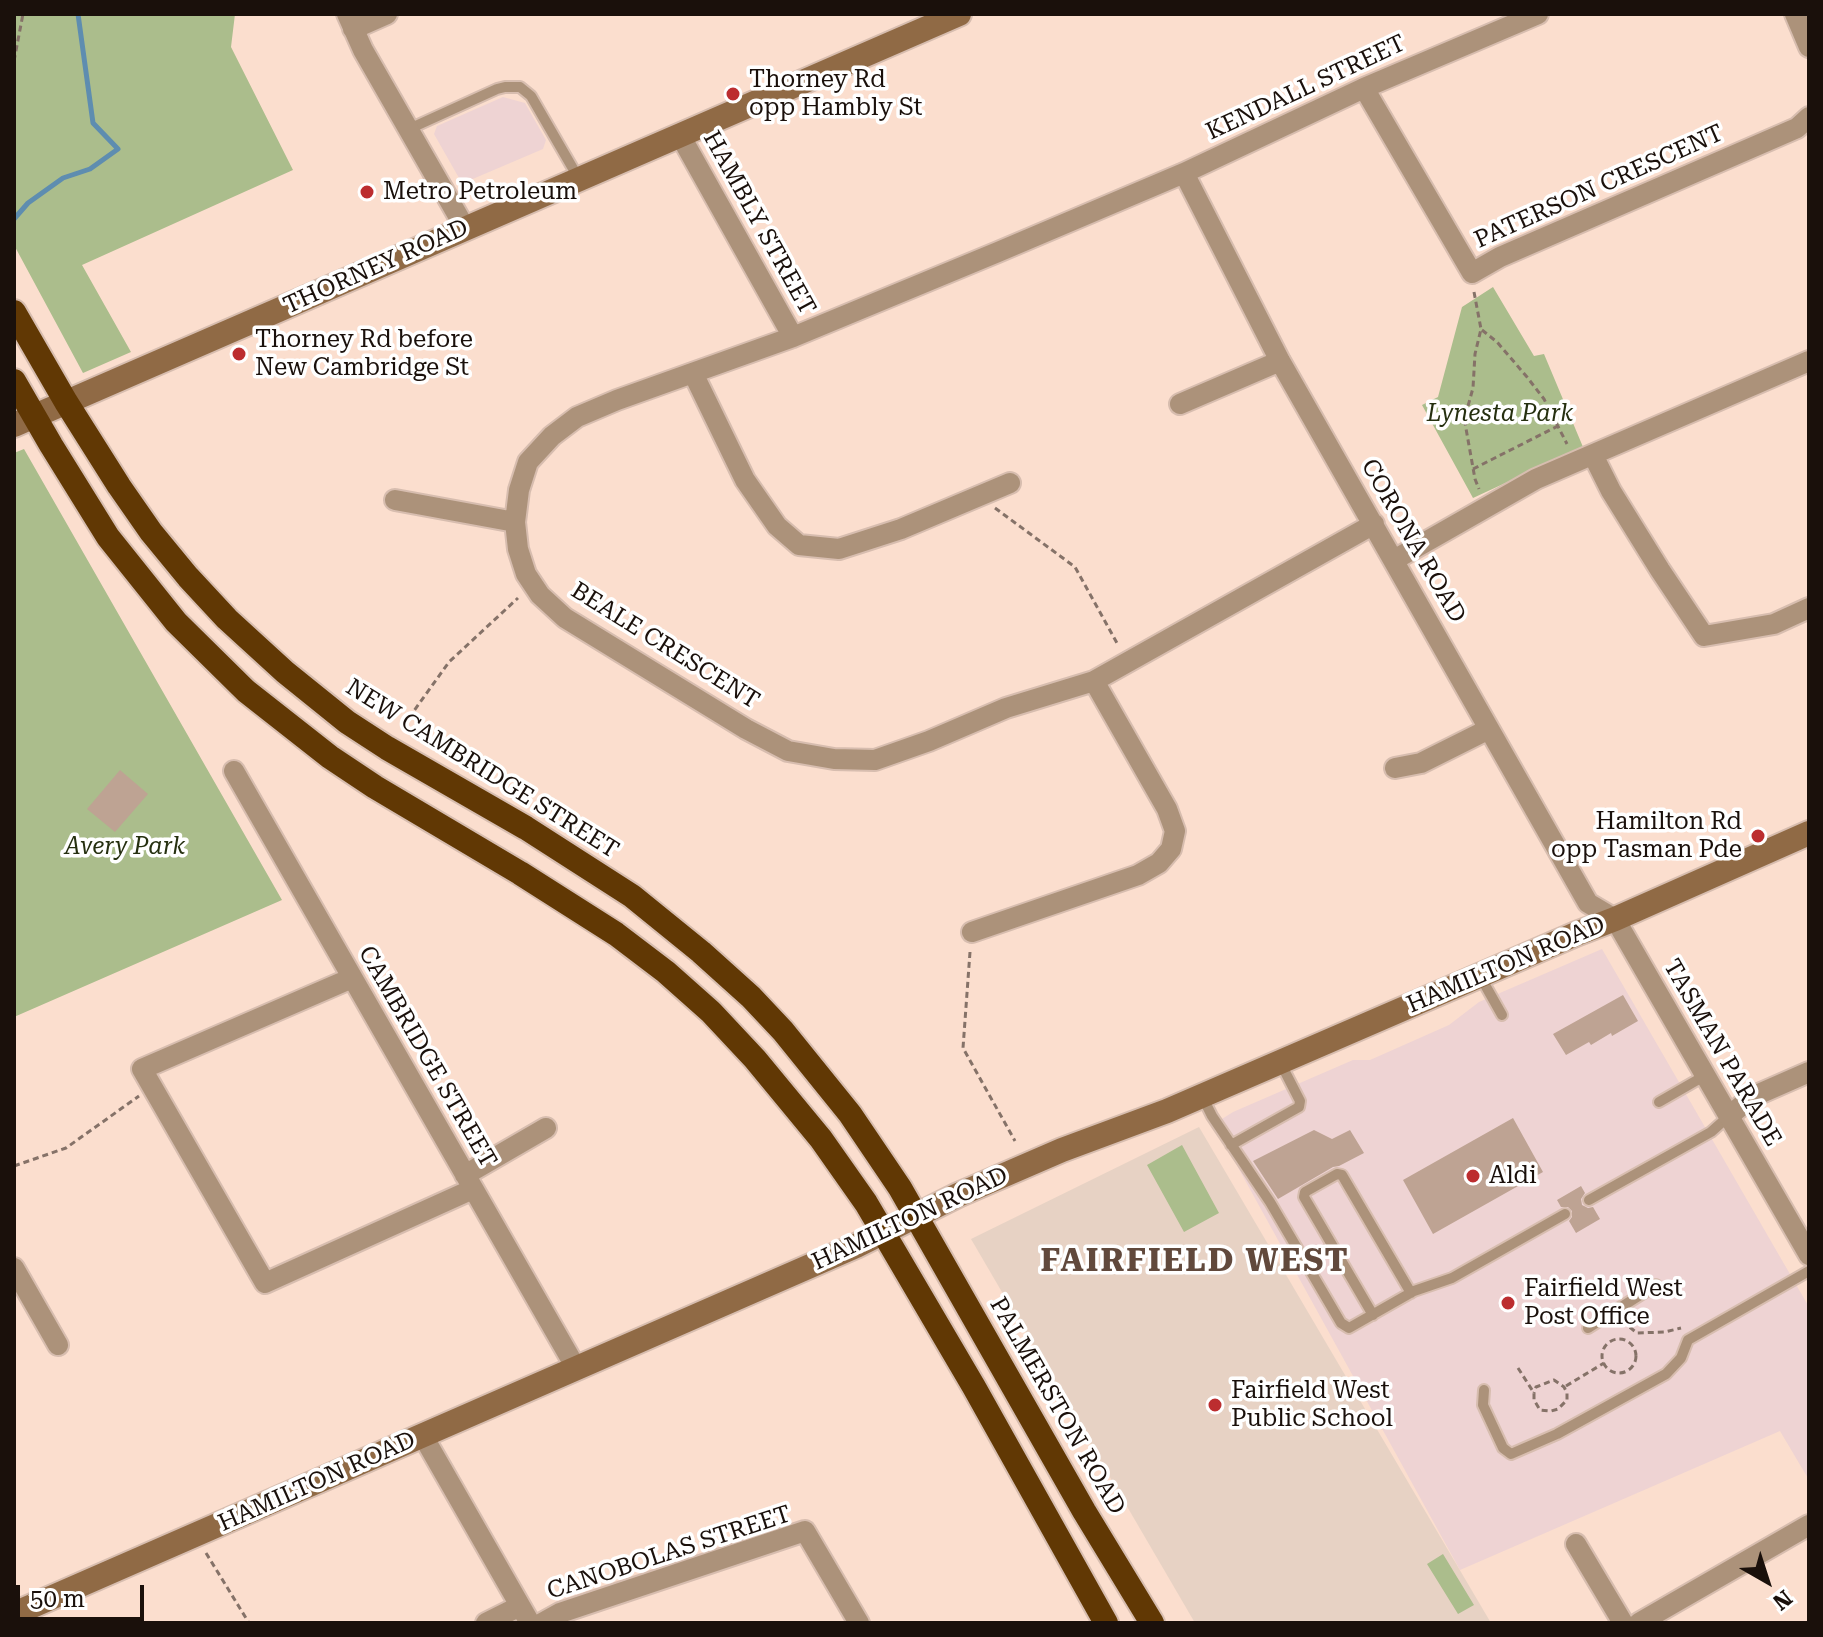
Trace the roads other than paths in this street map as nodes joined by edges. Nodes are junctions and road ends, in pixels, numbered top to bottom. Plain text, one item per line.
1 (387, 14) edge
2 (959, 14) edge
3 (1538, 14) edge
4 (1795, 14) edge
5 (350, 22) edge
6 (1809, 47) edge
7 (1364, 88) junction
8 (1809, 117) edge
9 (409, 129) junction
10 (680, 135) junction
11 (1184, 173) junction
12 (579, 179) junction
13 (465, 228) junction
14 (14, 312) edge
15 (793, 337) junction
16 (1280, 361) junction
17 (1809, 361) edge
18 (693, 373) junction
19 (14, 381) edge
20 (66, 402) junction
21 (1180, 404) dead end
22 (24, 421) edge
23 (1585, 458) junction
24 (1010, 483) dead end
25 (395, 500) dead end
26 (515, 522) junction
27 (1374, 524) junction
28 (1394, 560) junction
29 (1809, 608) edge
30 (1094, 681) junction
31 (1489, 729) junction
32 (1395, 768) dead end
33 (234, 771) dead end
34 (1809, 833) edge
35 (1615, 919) junction
36 (972, 932) road end
37 (1480, 976) junction
38 (352, 978) junction
39 (1502, 1015) dead end
40 (1280, 1062) junction
41 (1809, 1072) edge
42 (1706, 1075) junction
43 (1202, 1096) junction
44 (1659, 1102) dead end
45 (1729, 1116) junction
46 (546, 1128) dead end
47 (1231, 1145) junction
48 (469, 1182) junction
49 (1589, 1200) dead end
50 (1565, 1214) dead end
51 (916, 1215) junction
52 (883, 1233) junction
53 (1809, 1255) edge
54 (14, 1268) edge
55 (1809, 1271) edge
56 (1656, 1285) dead end
57 (1411, 1293) junction
58 (1373, 1315) junction
59 (1588, 1328) dead end
60 (58, 1345) dead end
61 (576, 1368) junction
62 (1484, 1390) dead end
63 (423, 1436) junction
64 (1809, 1525) edge
65 (1576, 1544) dead end
66 (14, 1614) edge
67 (525, 1614) edge
68 (486, 1623) edge
69 (542, 1623) edge
70 (859, 1623) edge
71 (1106, 1623) edge
72 (1152, 1623) edge
73 (1623, 1623) edge
74 (1639, 1623) edge

1 - 5 street
2 - 10 main road, THORNEY ROAD
3 - 7 street, KENDALL STREET
4 - 6 street
5 - 9 street
7 - 8 street, PATERSON CRESCENT
7 - 11 street, KENDALL STREET
9 - 12 lane
9 - 13 street
10 - 12 main road, THORNEY ROAD
10 - 15 street, HAMBLY STREET
11 - 15 street, BEALE CRESCENT
11 - 16 street, CORONA ROAD
12 - 13 main road, THORNEY ROAD
13 - 20 main road, THORNEY ROAD
14 - 20 highway, NEW CAMBRIDGE STREET
15 - 18 street, BEALE CRESCENT
16 - 21 street
16 - 27 street, CORONA ROAD
17 - 23 street
18 - 24 street
18 - 26 street, BEALE CRESCENT
19 - 22 highway
20 - 22 main road, THORNEY ROAD
20 - 51 highway, NEW CAMBRIDGE STREET
22 - 52 highway
23 - 28 street
23 - 29 street
25 - 26 street
26 - 30 street, BEALE CRESCENT
27 - 28 street, CORONA ROAD
27 - 30 street, BEALE CRESCENT
28 - 31 street, CORONA ROAD
30 - 36 street
31 - 32 street
31 - 35 street, CORONA ROAD
33 - 38 street, CAMBRIDGE STREET
34 - 35 main road, HAMILTON ROAD
35 - 37 main road, HAMILTON ROAD
35 - 42 street, TASMAN PARADE
37 - 39 lane
37 - 40 main road, HAMILTON ROAD
38 - 48 street, CAMBRIDGE STREET
38 - 48 street
40 - 43 main road, HAMILTON ROAD
40 - 47 lane
41 - 45 street
42 - 44 lane
42 - 45 street, TASMAN PARADE
43 - 47 lane
43 - 51 main road, HAMILTON ROAD
45 - 49 lane
45 - 53 street, TASMAN PARADE
46 - 48 street
47 - 58 lane
48 - 61 street, CAMBRIDGE STREET
50 - 57 lane
51 - 52 main road, HAMILTON ROAD
51 - 72 highway, PALMERSTON ROAD
52 - 61 main road, HAMILTON ROAD
52 - 71 highway
54 - 60 street
55 - 62 lane
56 - 59 lane
57 - 58 lane
57 - 58 lane
61 - 63 main road, HAMILTON ROAD
63 - 66 main road, HAMILTON ROAD
63 - 67 street
64 - 74 street
65 - 73 street
67 - 68 street
69 - 70 street, CANOBOLAS STREET

